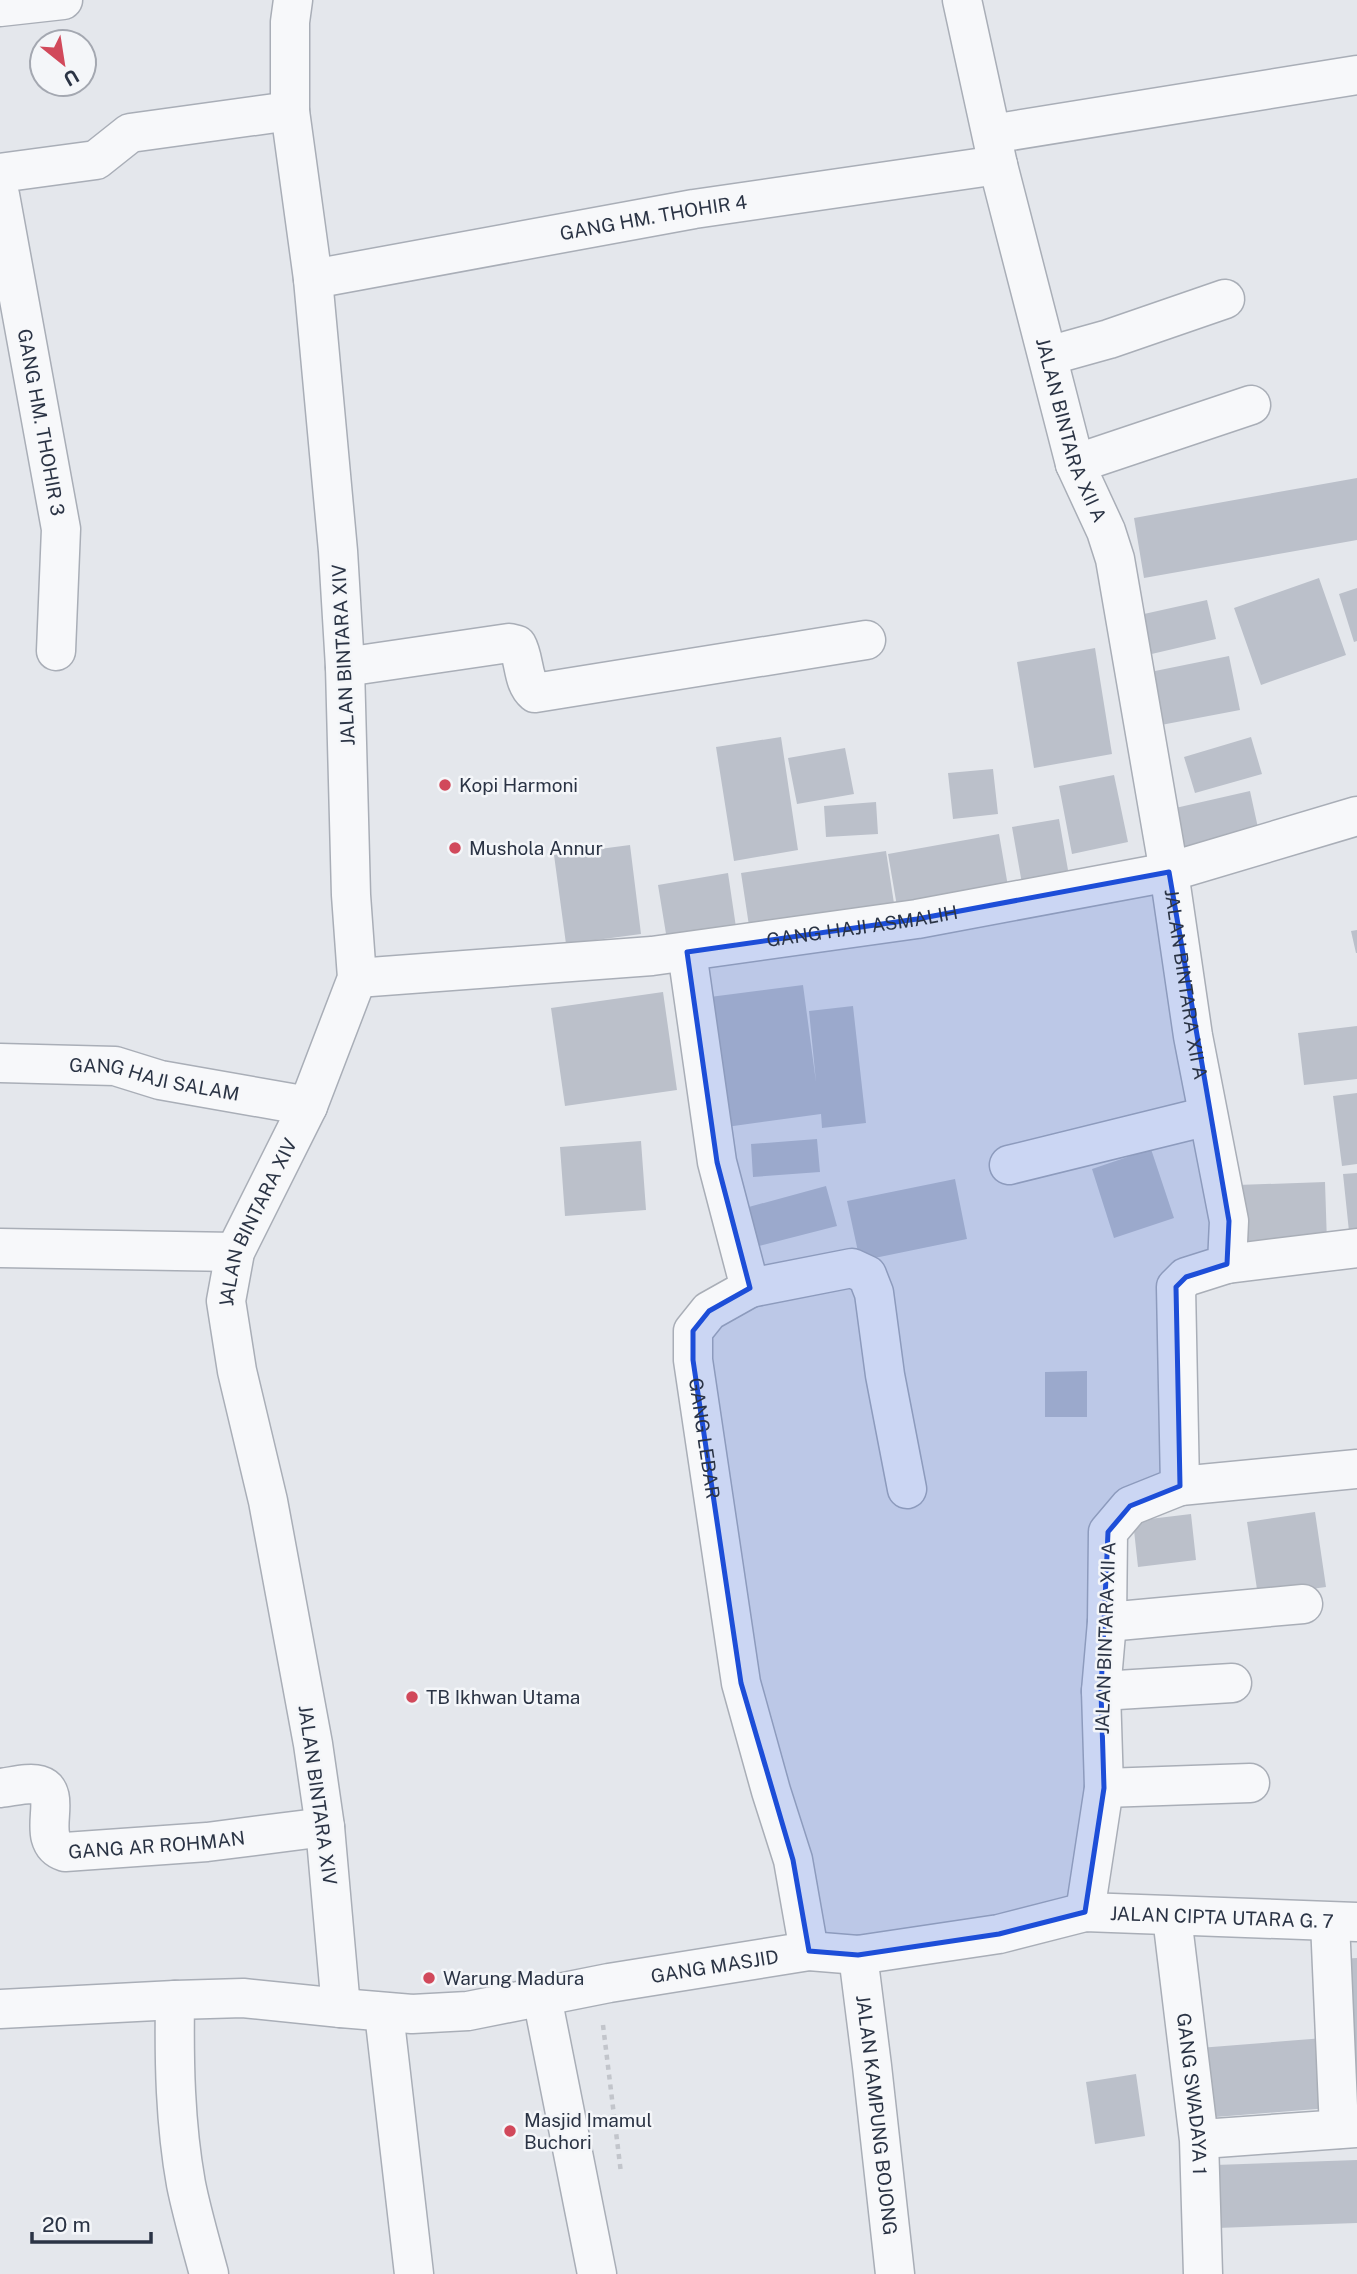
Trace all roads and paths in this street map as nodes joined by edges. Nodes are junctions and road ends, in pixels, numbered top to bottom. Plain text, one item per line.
1 (63, 0) edge
2 (293, 0) edge
3 (962, 0) edge
4 (0, 7) edge
5 (1357, 75) edge
6 (290, 111) junction
7 (995, 150) junction
8 (0, 173) edge
9 (0, 195) edge
10 (313, 279) junction
11 (1225, 299) dead end
12 (1048, 356) junction
13 (1251, 405) dead end
14 (1075, 464) junction
15 (866, 640) dead end
16 (55, 651) dead end
17 (345, 667) junction
18 (1357, 816) edge
19 (1170, 872) junction
20 (687, 952) junction
21 (357, 978) junction
22 (0, 1063) edge
23 (307, 1106) junction
24 (1208, 1116) junction
25 (1009, 1165) dead end
26 (0, 1248) edge
27 (1357, 1248) edge
28 (235, 1252) junction
29 (1227, 1264) junction
30 (750, 1288) junction
31 (1357, 1469) edge
32 (1180, 1486) junction
33 (907, 1489) dead end
34 (1303, 1604) dead end
35 (1107, 1622) junction
36 (1232, 1683) dead end
37 (1101, 1691) junction
38 (1250, 1783) dead end
39 (0, 1788) edge
40 (1104, 1788) junction
41 (325, 1827) junction
42 (1086, 1912) junction
43 (1172, 1917) junction
44 (1344, 1922) edge
45 (809, 1951) junction
46 (858, 1955) junction
47 (542, 1997) junction
48 (175, 2000) junction
49 (341, 2008) junction
50 (0, 2009) edge
51 (384, 2013) junction
52 (601, 2014) dead end
53 (1348, 2128) edge
54 (1216, 2138) dead end
55 (621, 2178) dead end
56 (209, 2274) edge
57 (414, 2274) edge
58 (597, 2274) edge
59 (895, 2274) edge
60 (1203, 2274) edge

1 - 4 street
2 - 6 street, JALAN BINTARA XIV
3 - 7 street, JALAN BINTARA XII A
5 - 7 street, GANG HM. THOHIR 4
6 - 8 street
6 - 10 street, JALAN BINTARA XIV
7 - 10 street, GANG HM. THOHIR 4
7 - 12 street, JALAN BINTARA XII A
9 - 16 street, GANG HM. THOHIR 3
10 - 17 street, JALAN BINTARA XIV
11 - 12 street
12 - 14 street, JALAN BINTARA XII A
13 - 14 street
14 - 19 street, JALAN BINTARA XII A
15 - 17 street
17 - 21 street, JALAN BINTARA XIV
18 - 19 street, GANG HAJI ASMALIH
19 - 20 street, GANG HAJI ASMALIH
19 - 24 street, JALAN BINTARA XII A
20 - 21 street, GANG HAJI ASMALIH
20 - 30 street
21 - 23 street, JALAN BINTARA XIV
22 - 23 street, GANG HAJI SALAM
23 - 28 street, JALAN BINTARA XIV
24 - 25 street
24 - 29 street, JALAN BINTARA XII A
26 - 28 street
27 - 29 street
28 - 41 street, JALAN BINTARA XIV
29 - 32 street
30 - 33 street, GANG LEBAR
30 - 45 street, GANG LEBAR
31 - 32 street, JALAN BINTARA XII A
32 - 35 street, JALAN BINTARA XII A
34 - 35 street
35 - 37 street, JALAN BINTARA XII A
36 - 37 street
37 - 40 street, JALAN BINTARA XII A
38 - 40 street
39 - 41 street, GANG AR ROHMAN
40 - 42 street, JALAN BINTARA XII A
41 - 49 street, JALAN BINTARA XIV
42 - 43 street, JALAN CIPTA UTARA G. 7
42 - 46 street, GANG MASJID
43 - 44 street, JALAN CIPTA UTARA G. 7
43 - 60 street, GANG SWADAYA 1
44 - 53 street
45 - 46 street, GANG MASJID
45 - 47 street, GANG MASJID
46 - 59 street, JALAN KAMPUNG BOJONG
47 - 51 street, GANG MASJID
47 - 58 street
48 - 49 street
48 - 50 street
48 - 56 street
49 - 51 street, GANG MASJID
51 - 57 street
52 - 55 path
53 - 54 street

